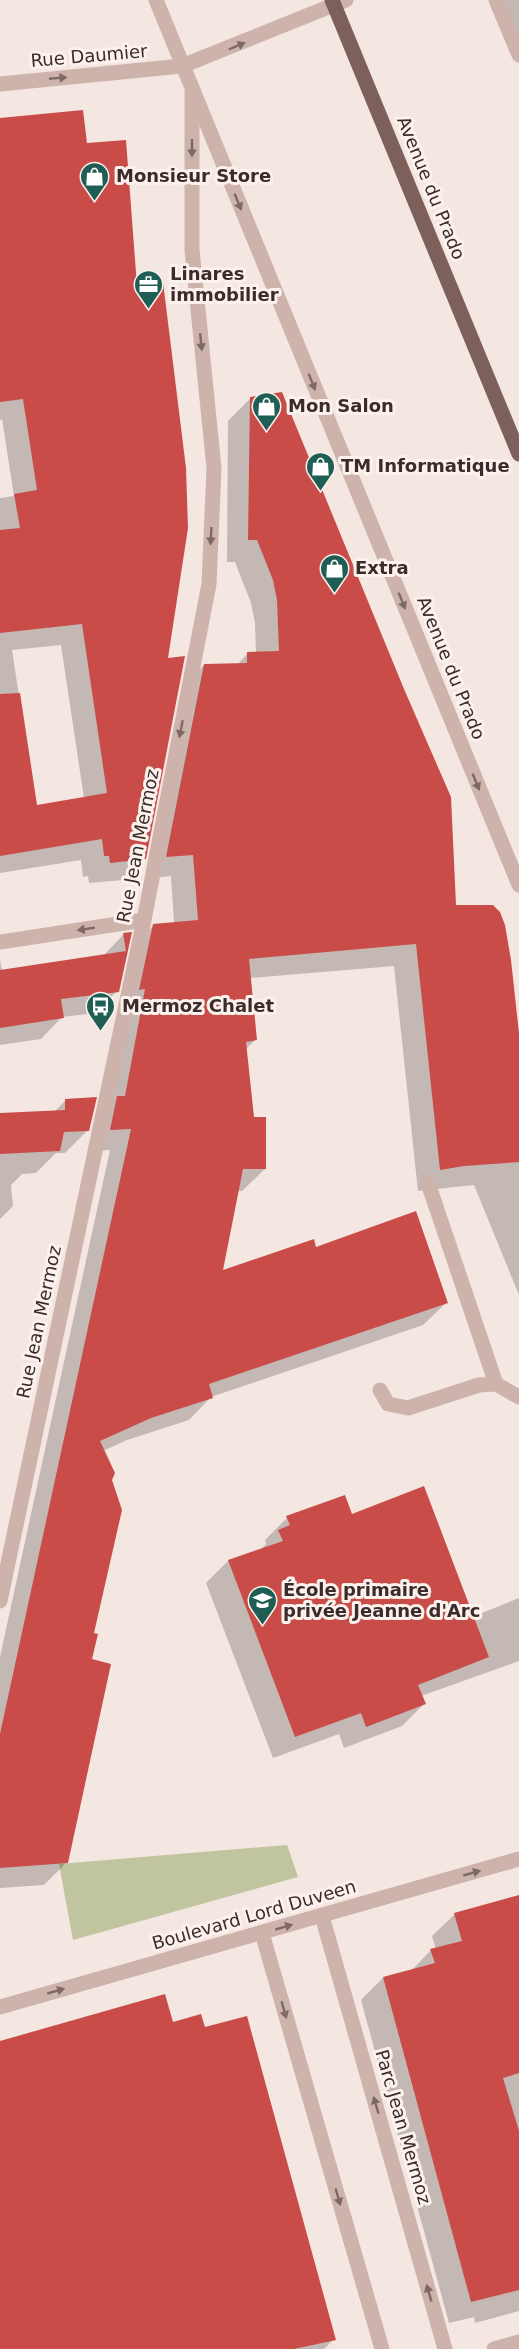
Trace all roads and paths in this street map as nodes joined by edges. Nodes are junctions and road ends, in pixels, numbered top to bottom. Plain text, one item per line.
1 (156, 0) edge
2 (496, 0) edge
3 (337, 2) edge
4 (519, 55) edge
5 (182, 66) junction
6 (0, 84) edge
7 (192, 89) junction
8 (519, 454) edge
9 (519, 885) edge
10 (144, 920) junction
11 (0, 942) edge
12 (428, 1183) dead end
13 (496, 1384) junction
14 (380, 1390) dead end
15 (519, 1398) edge
16 (3, 1572) edge
17 (0, 1601) edge
18 (519, 1859) edge
19 (322, 1916) junction
20 (262, 1933) junction
21 (0, 2007) edge
22 (519, 2342) edge
23 (382, 2349) edge
24 (445, 2349) edge
25 (494, 2349) edge

1 - 5 street, Avenue du Prado
2 - 4 street
5 -> 3 street, Avenue du Prado
3 - 8 main road, Avenue du Prado
6 -> 5 street, Rue Daumier
5 - 7 street, Avenue du Prado
7 -> 9 street, Avenue du Prado
7 -> 10 street, Rue Jean Mermoz
10 -> 11 street
10 - 16 street, Rue Jean Mermoz
12 - 13 street
13 - 14 street
13 - 15 street
16 - 17 street, Rue Jean Mermoz
19 -> 18 street, Boulevard Lord Duveen
20 -> 19 street, Boulevard Lord Duveen
24 -> 19 street, Parc Jean Mermoz
21 -> 20 street, Boulevard Lord Duveen
20 -> 23 street
22 - 25 street

